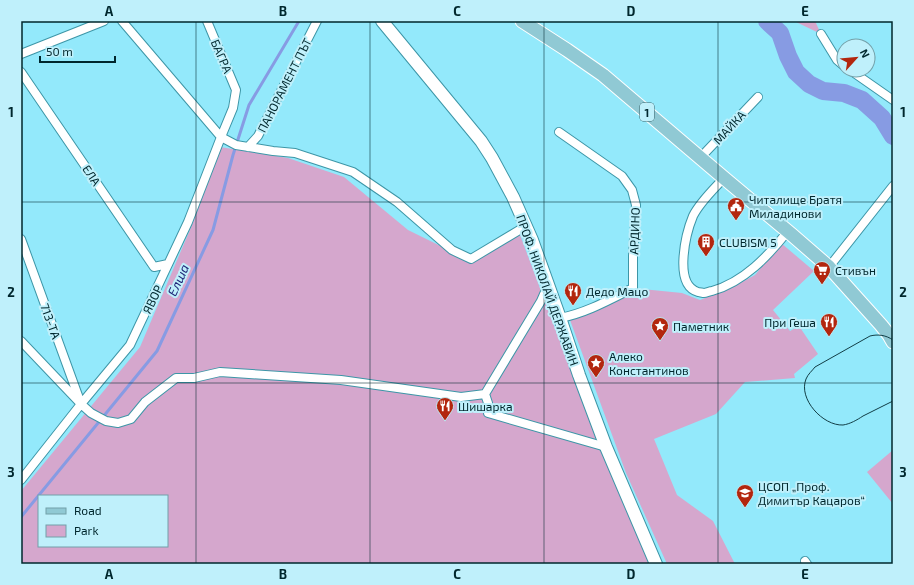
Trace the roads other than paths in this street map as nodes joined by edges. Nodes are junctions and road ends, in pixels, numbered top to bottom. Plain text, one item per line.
1 (104, 21) edge
2 (122, 21) edge
3 (207, 21) edge
4 (317, 21) edge
5 (382, 21) edge
6 (522, 21) edge
7 (821, 34) dead end
8 (21, 54) edge
9 (836, 58) edge
10 (21, 72) edge
11 (861, 78) edge
12 (236, 90) joint
13 (758, 97) dead end
14 (893, 100) edge
15 (559, 132) dead end
16 (221, 137) junction
17 (248, 147) junction
18 (700, 158) junction
19 (724, 178) junction
20 (893, 186) edge
21 (526, 226) junction
22 (788, 231) junction
23 (21, 239) edge
24 (168, 264) junction
25 (829, 267) junction
26 (548, 285) junction
27 (560, 318) junction
28 (892, 339) edge
29 (21, 341) edge
30 (485, 394) junction
31 (80, 404) junction
32 (606, 447) junction
33 (21, 480) edge
34 (656, 564) edge

1 - 8 street
2 - 16 street
3 - 12 street, БАГРА
4 - 17 street, ПАНОРАМЕНТ ПЪТ
5 - 21 main road, ПРОФ. НИКОЛАЙ ДЕРЖАВИН
6 - 18 main road, 1
7 - 9 street
10 - 24 street, ЕЛА
11 - 14 street
12 - 16 street, ЯВОР
13 - 18 street, МАЙКА
15 - 27 street, АРДИНО
16 - 17 street
16 - 24 street, ЯВОР
17 - 21 street
18 - 19 main road, 1
19 - 22 main road, 1
19 - 22 street
20 - 25 street
21 - 26 main road, ПРОФ. НИКОЛАЙ ДЕРЖАВИН
22 - 25 main road, 1
23 - 31 street, 713-ТА
24 - 31 street, ЯВОР
25 - 28 main road, 1
26 - 27 main road, ПРОФ. НИКОЛАЙ ДЕРЖАВИН
26 - 30 street
27 - 32 main road, ПРОФ. НИКОЛАЙ ДЕРЖАВИН
29 - 31 street
30 - 31 street
30 - 32 street
31 - 33 street, ЯВОР
32 - 34 main road, ПРОФ. НИКОЛАЙ ДЕРЖАВИН

